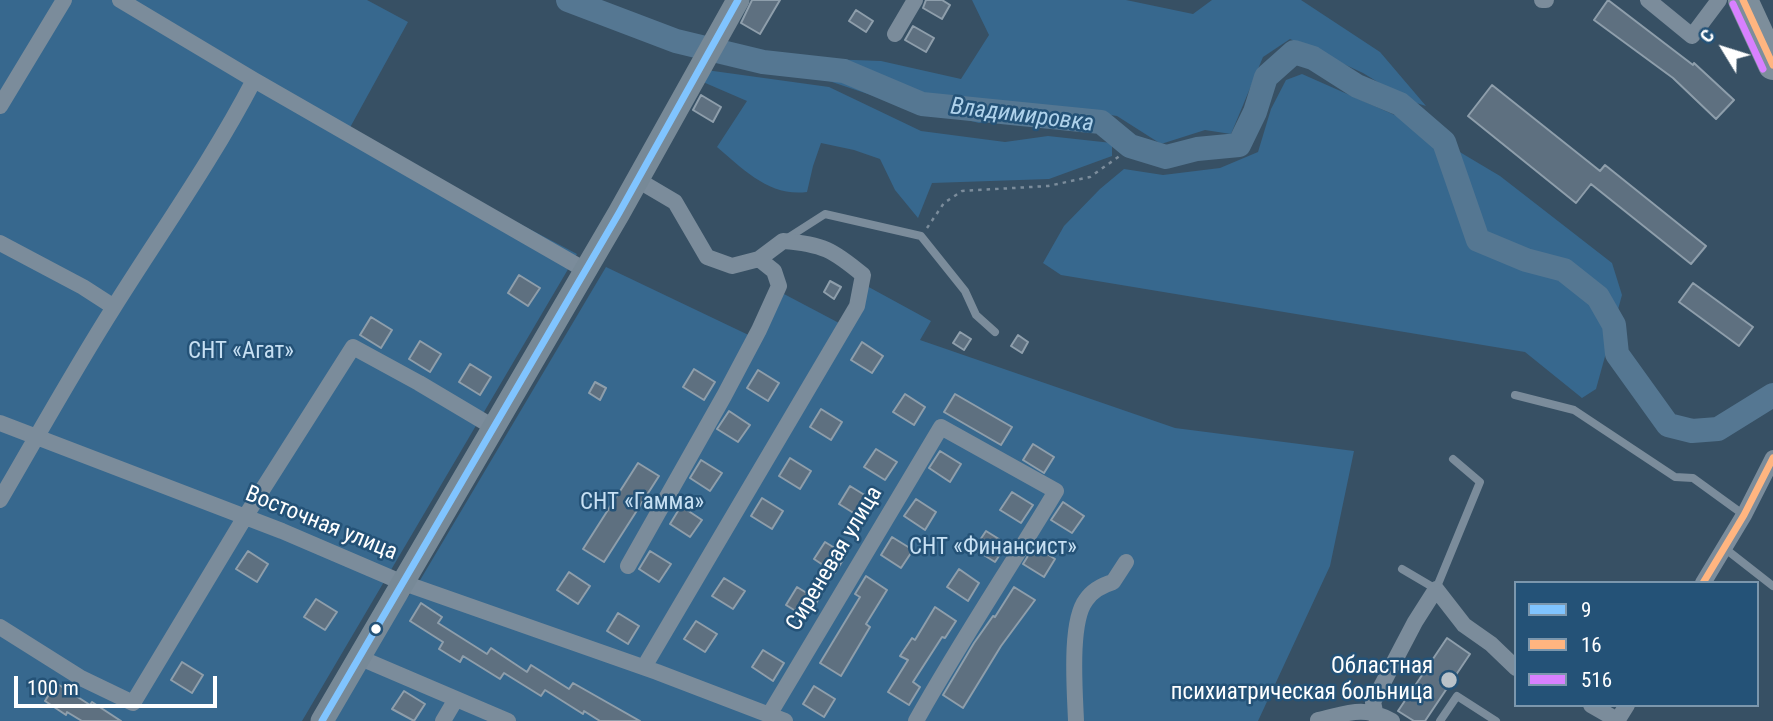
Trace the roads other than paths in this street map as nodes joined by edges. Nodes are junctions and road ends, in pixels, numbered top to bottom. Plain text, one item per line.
1 (64, 0) edge
2 (120, 0) edge
3 (738, 0) edge
4 (915, 0) edge
5 (1647, 0) edge
6 (1719, 0) edge
7 (1743, 0) edge
8 (895, 34) dead end
9 (1773, 65) edge
10 (254, 80) junction
11 (2, 97) edge
12 (636, 178) junction
13 (783, 241) junction
14 (0, 243) edge
15 (759, 259) junction
16 (585, 270) junction
17 (114, 307) junction
18 (995, 332) dead end
19 (1515, 395) dead end
20 (0, 423) edge
21 (493, 427) junction
22 (35, 436) junction
23 (1773, 458) edge
24 (1453, 459) dead end
25 (0, 500) edge
26 (1744, 515) junction
27 (244, 517) junction
28 (1723, 547) junction
29 (1126, 562) dead end
30 (628, 566) dead end
31 (1402, 569) dead end
32 (1704, 581) edge
33 (401, 582) junction
34 (1773, 586) edge
35 (1436, 589) junction
36 (0, 627) edge
37 (358, 657) junction
38 (1514, 666) edge
39 (644, 667) junction
40 (456, 699) junction
41 (1594, 707) edge
42 (769, 715) junction
43 (1376, 716) edge
44 (1318, 720) edge
45 (321, 721) edge
46 (443, 721) edge
47 (508, 721) edge
48 (785, 721) edge
49 (916, 721) edge
50 (1076, 721) edge
51 (1392, 721) edge
52 (1440, 721) edge
53 (1496, 721) edge
54 (1617, 721) edge

1 - 11 street
2 - 10 street
3 - 12 street
4 - 8 street
5 - 6 street
7 - 9 highway
10 - 16 street
10 - 17 street
12 - 15 street
12 - 16 street
13 - 15 street
13 - 18 lane
13 - 39 street
14 - 17 street
15 - 30 street
16 - 21 street
17 - 22 street
19 - 26 lane
20 - 22 street, Восточная улица
21 - 27 street
21 - 33 street
22 - 25 street
22 - 27 street, Восточная улица
23 - 26 street
24 - 35 lane
26 - 28 street
27 - 33 street, Восточная улица
27 - 36 street
28 - 32 street
28 - 34 lane
29 - 50 street
31 - 35 lane
33 - 37 street
33 - 39 street, Восточная улица
35 - 38 street
35 - 43 street
37 - 40 street
37 - 45 street
39 - 42 street, Восточная улица
40 - 46 street
40 - 47 street
41 - 54 street
42 - 48 street, Восточная улица
42 - 49 street, Сиреневая улица
43 - 44 street
43 - 51 street
52 - 53 lane

